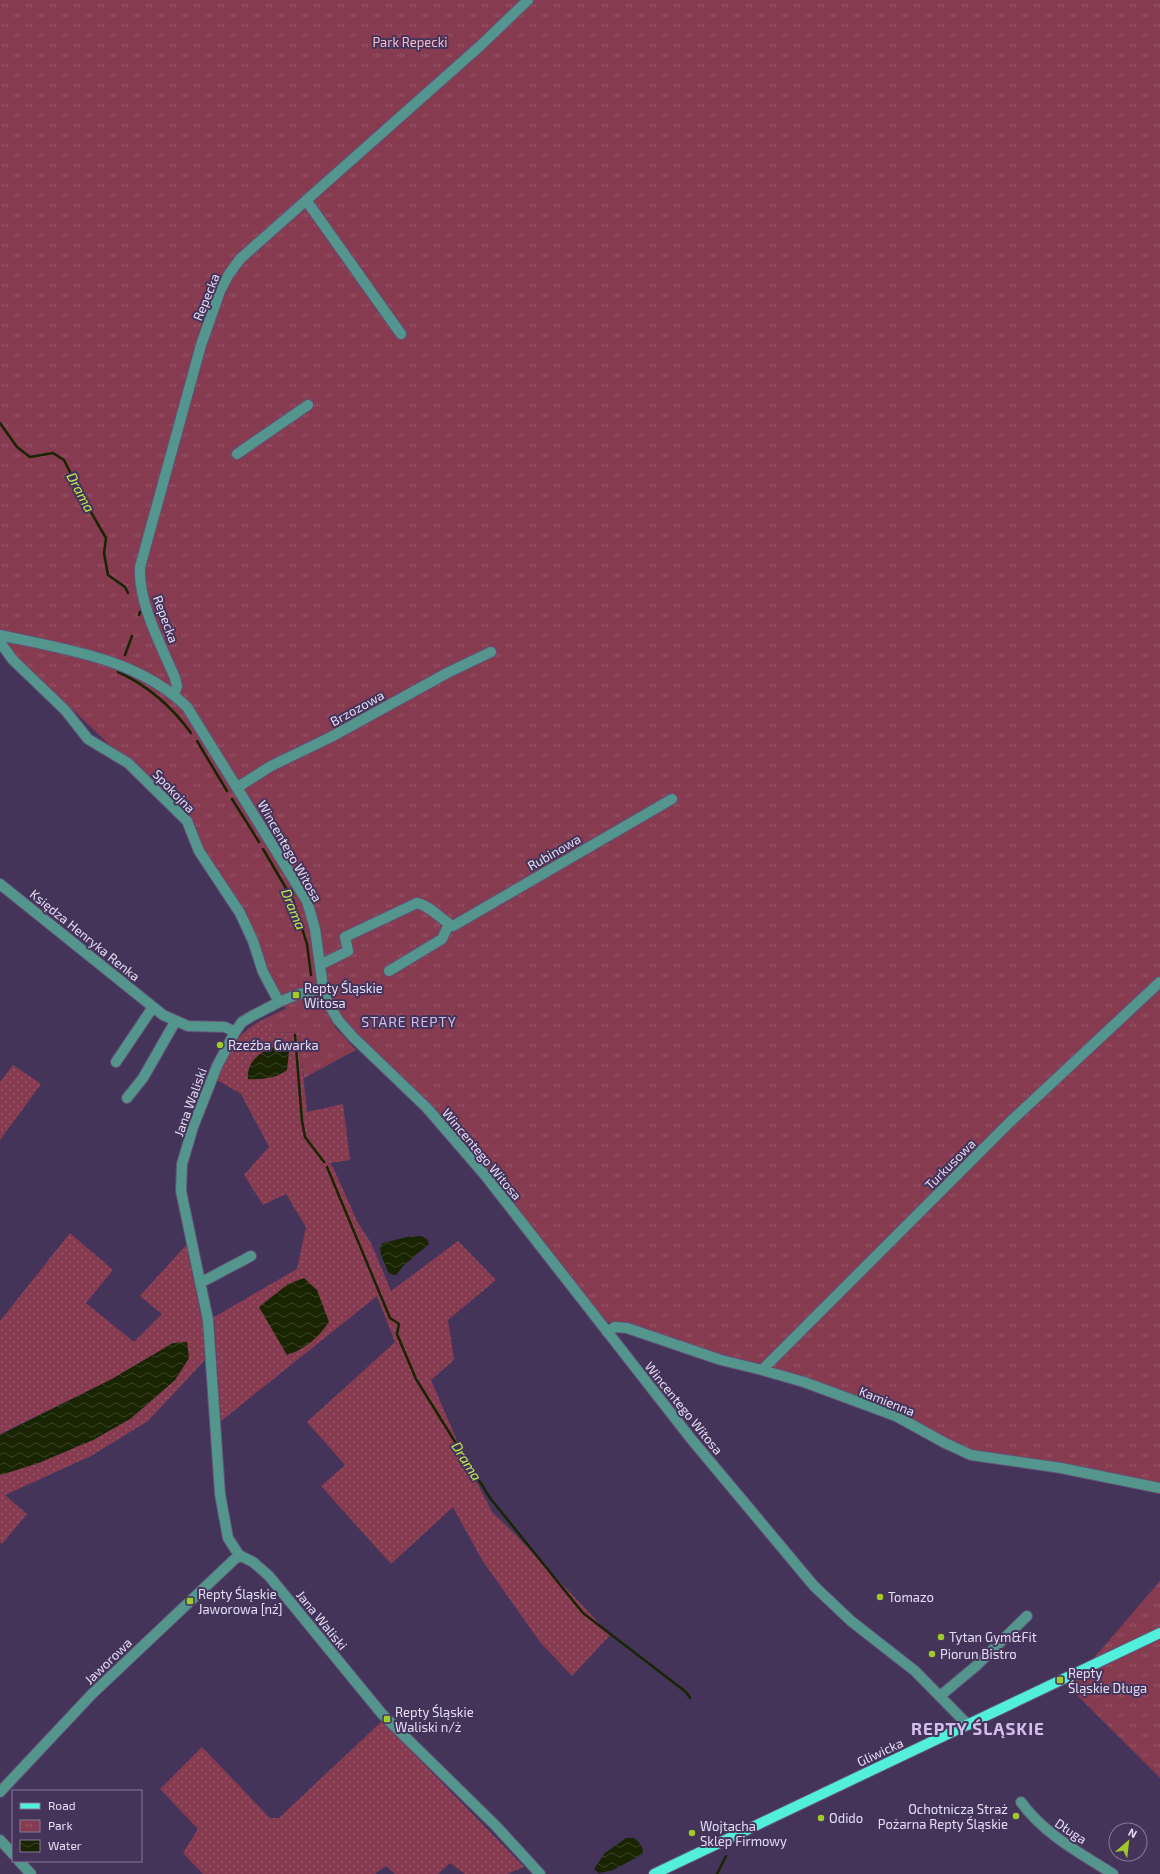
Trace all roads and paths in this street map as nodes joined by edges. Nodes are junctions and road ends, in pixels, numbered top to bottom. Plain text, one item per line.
1 (528, 0) edge
2 (306, 200) junction
3 (401, 334) dead end
4 (308, 405) dead end
5 (237, 454) dead end
6 (0, 636) edge
7 (491, 652) dead end
8 (174, 695) junction
9 (239, 790) junction
10 (672, 798) dead end
11 (0, 884) edge
12 (449, 924) junction
13 (320, 965) junction
14 (389, 971) dead end
15 (1160, 982) edge
16 (323, 988) junction
17 (279, 1002) junction
18 (153, 1007) junction
19 (175, 1022) junction
20 (235, 1032) junction
21 (116, 1062) dead end
22 (127, 1098) dead end
23 (251, 1256) dead end
24 (200, 1282) junction
25 (607, 1332) junction
26 (762, 1370) junction
27 (1160, 1488) edge
28 (239, 1554) junction
29 (1027, 1616) dead end
30 (1160, 1633) edge
31 (940, 1696) junction
32 (968, 1725) junction
33 (0, 1792) edge
34 (1021, 1802) dead end
35 (0, 1840) edge
36 (12, 1853) edge
37 (20, 1862) edge
38 (31, 1874) edge
39 (540, 1874) edge
40 (654, 1874) edge
41 (1113, 1874) edge

1 - 2 street, Repecka
2 - 3 street
2 - 8 street, Repecka
4 - 5 street
6 - 8 street, Wincentego Witosa
6 - 17 street, Spokojna
7 - 9 street, Brzozowa
8 - 9 street, Wincentego Witosa
9 - 13 street, Wincentego Witosa
10 - 12 street, Rubinowa
11 - 18 street, Księdza Henryka Renka
12 - 13 street
12 - 14 street
13 - 16 street, Wincentego Witosa
15 - 26 street, Turkusowa
16 - 17 street, Jana Waliski
16 - 25 street, Wincentego Witosa
17 - 20 street, Jana Waliski
18 - 19 street, Księdza Henryka Renka
18 - 21 street
19 - 20 street, Księdza Henryka Renka
19 - 22 street
20 - 24 street, Jana Waliski
23 - 24 street
24 - 28 street, Jana Waliski
25 - 26 street, Kamienna
25 - 31 street, Wincentego Witosa
26 - 27 street, Kamienna
28 - 33 street, Jaworowa
28 - 39 street, Jana Waliski
29 - 31 street
30 - 32 main road, Gliwicka
31 - 32 street, Wincentego Witosa
32 - 40 main road, Gliwicka
34 - 41 street, Długa
35 - 36 street
37 - 38 street

